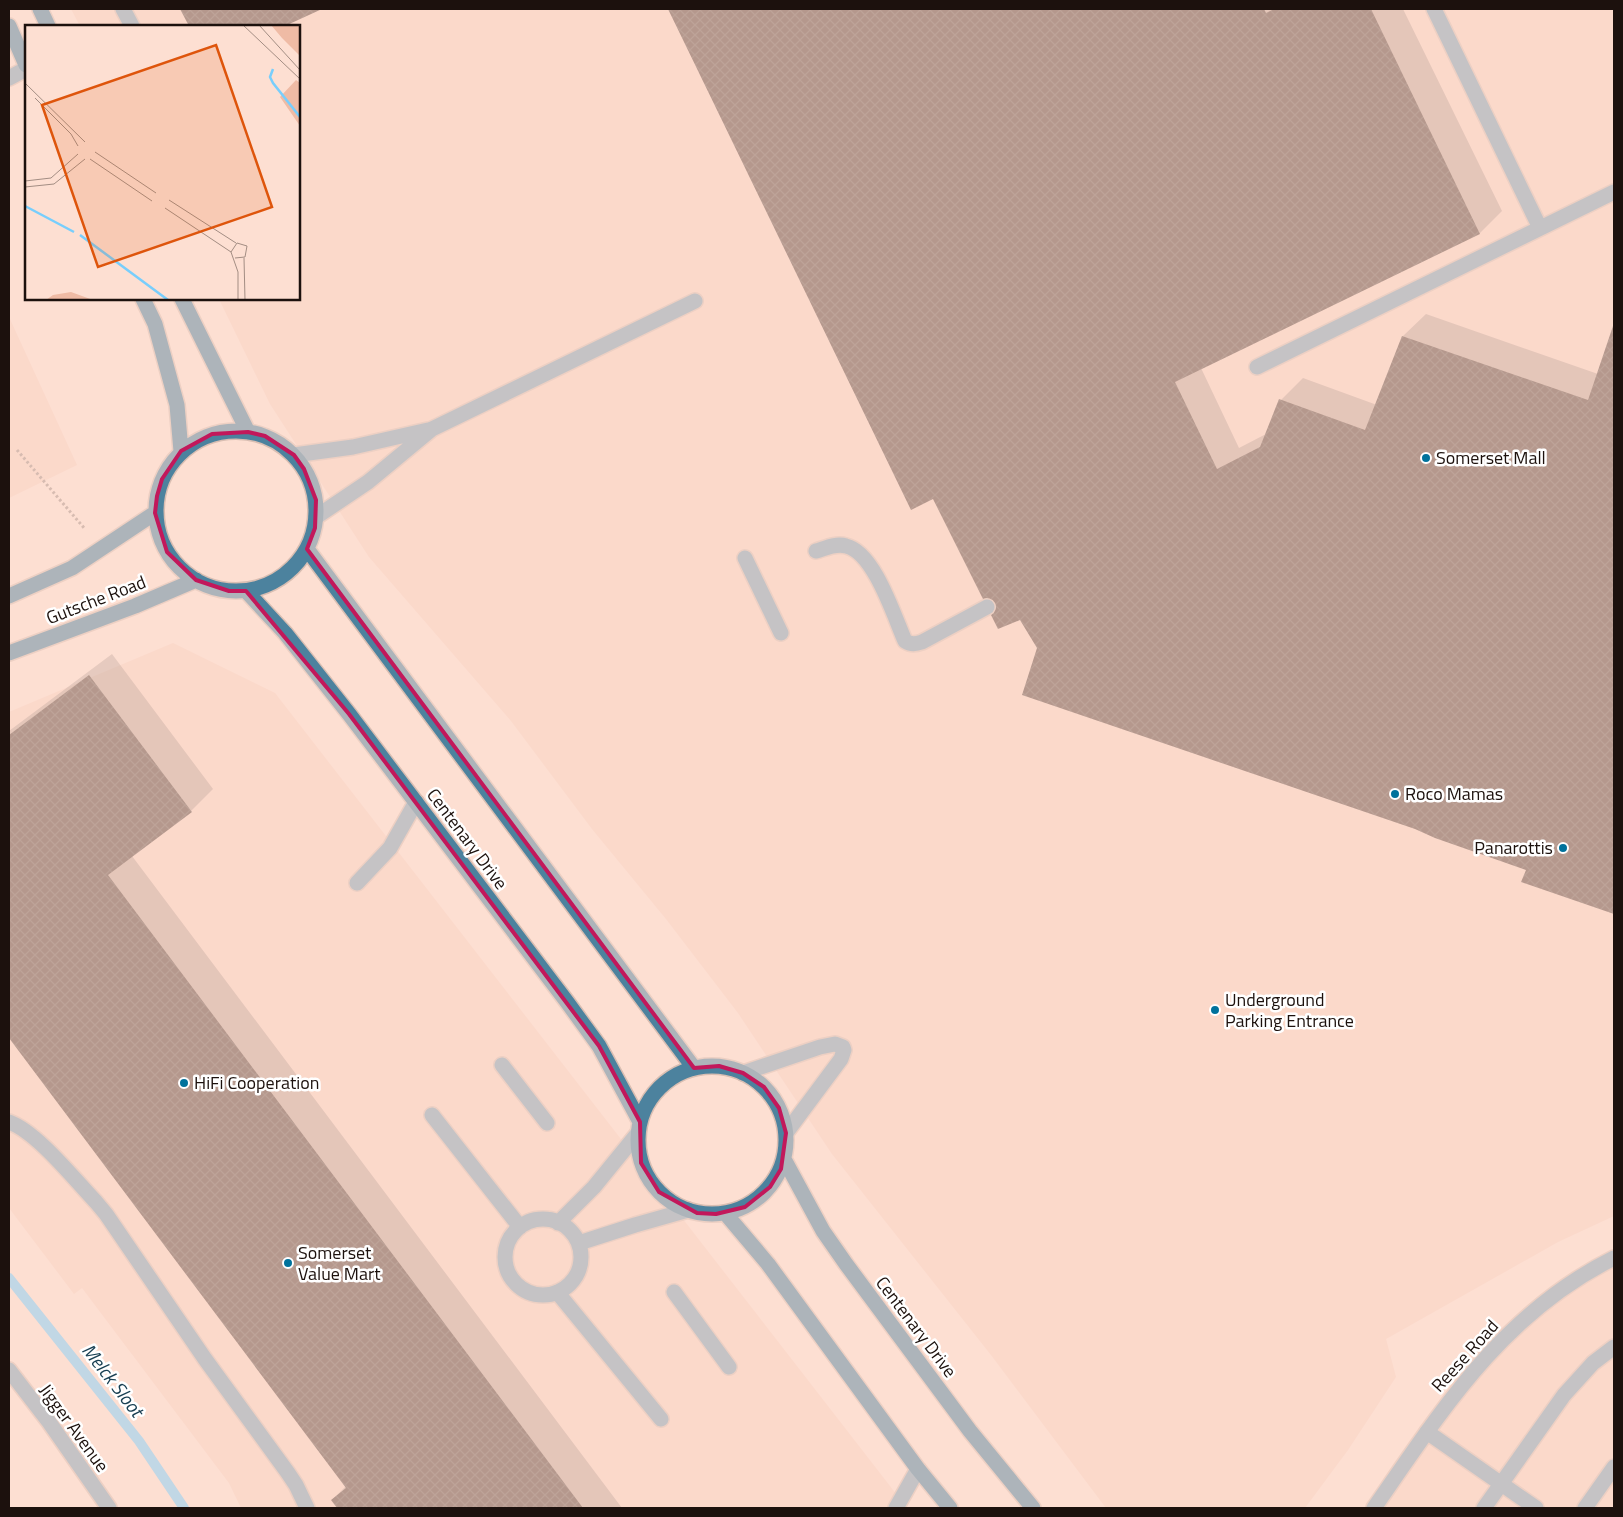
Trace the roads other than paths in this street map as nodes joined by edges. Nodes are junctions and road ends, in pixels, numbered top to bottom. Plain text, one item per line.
1 (40, 9) edge
2 (123, 9) edge
3 (1434, 9) edge
4 (48, 25) edge
5 (131, 25) edge
6 (9, 26) edge
7 (25, 63) edge
8 (25, 70) edge
9 (9, 78) edge
10 (1614, 192) edge
11 (1540, 228) junction
12 (143, 300) edge
13 (182, 300) edge
14 (695, 301) dead end
15 (1256, 367) dead end
16 (432, 429) junction
17 (248, 432) junction
18 (181, 451) junction
19 (294, 455) junction
20 (155, 513) junction
21 (316, 517) junction
22 (307, 549) junction
23 (816, 552) dead end
24 (745, 558) dead end
25 (196, 580) junction
26 (246, 591) junction
27 (9, 596) edge
28 (987, 608) dead end
29 (781, 633) dead end
30 (9, 653) edge
31 (416, 802) junction
32 (357, 883) dead end
33 (502, 1066) dead end
34 (694, 1068) junction
35 (743, 1073) junction
36 (432, 1115) dead end
37 (9, 1122) edge
38 (547, 1123) dead end
39 (639, 1127) junction
40 (786, 1133) junction
41 (784, 1159) junction
42 (688, 1210) junction
43 (725, 1213) junction
44 (558, 1223) junction
45 (520, 1227) junction
46 (579, 1244) junction
47 (1614, 1258) edge
48 (557, 1292) junction
49 (674, 1292) dead end
50 (1614, 1347) edge
51 (729, 1367) dead end
52 (9, 1370) edge
53 (661, 1419) dead end
54 (1426, 1432) junction
55 (1614, 1468) edge
56 (918, 1469) junction
57 (1501, 1484) junction
58 (109, 1508) edge
59 (307, 1508) edge
60 (896, 1508) edge
61 (950, 1508) edge
62 (1032, 1508) edge
63 (1374, 1508) edge
64 (1484, 1508) edge
65 (1536, 1508) edge
66 (1586, 1508) edge

1 - 4 street
2 - 5 street
3 - 11 street
6 - 7 street
8 - 9 street
10 - 11 street
11 - 15 street
12 - 18 street
13 - 17 street
14 - 16 street
16 - 19 street
16 - 21 street
17 - 18 street
17 - 19 street
18 - 20 street
19 - 21 street
20 - 25 street
20 - 27 street, Gutsche Road
21 - 22 street
22 - 26 street
22 - 34 street
23 - 28 street
24 - 29 street
25 - 26 street
25 - 30 street, Gutsche Road
26 - 31 street, Centenary Drive
31 - 32 street
31 - 39 street, Centenary Drive
33 - 38 street
34 - 35 street
34 - 39 street
35 - 40 street
35 - 40 street
36 - 45 street
37 - 59 street
39 - 42 street
39 - 44 street
40 - 41 street
41 - 43 street
41 - 62 street, Centenary Drive
42 - 43 street
42 - 46 street
43 - 56 street
44 - 45 street
44 - 46 street
45 - 48 street
46 - 48 street
47 - 54 street, Reese Road
48 - 53 street
49 - 51 street
50 - 57 street
52 - 58 street, Jigger Avenue
54 - 57 street
54 - 63 street, Reese Road
55 - 66 street
56 - 60 street
56 - 61 street
57 - 64 street
57 - 65 street

